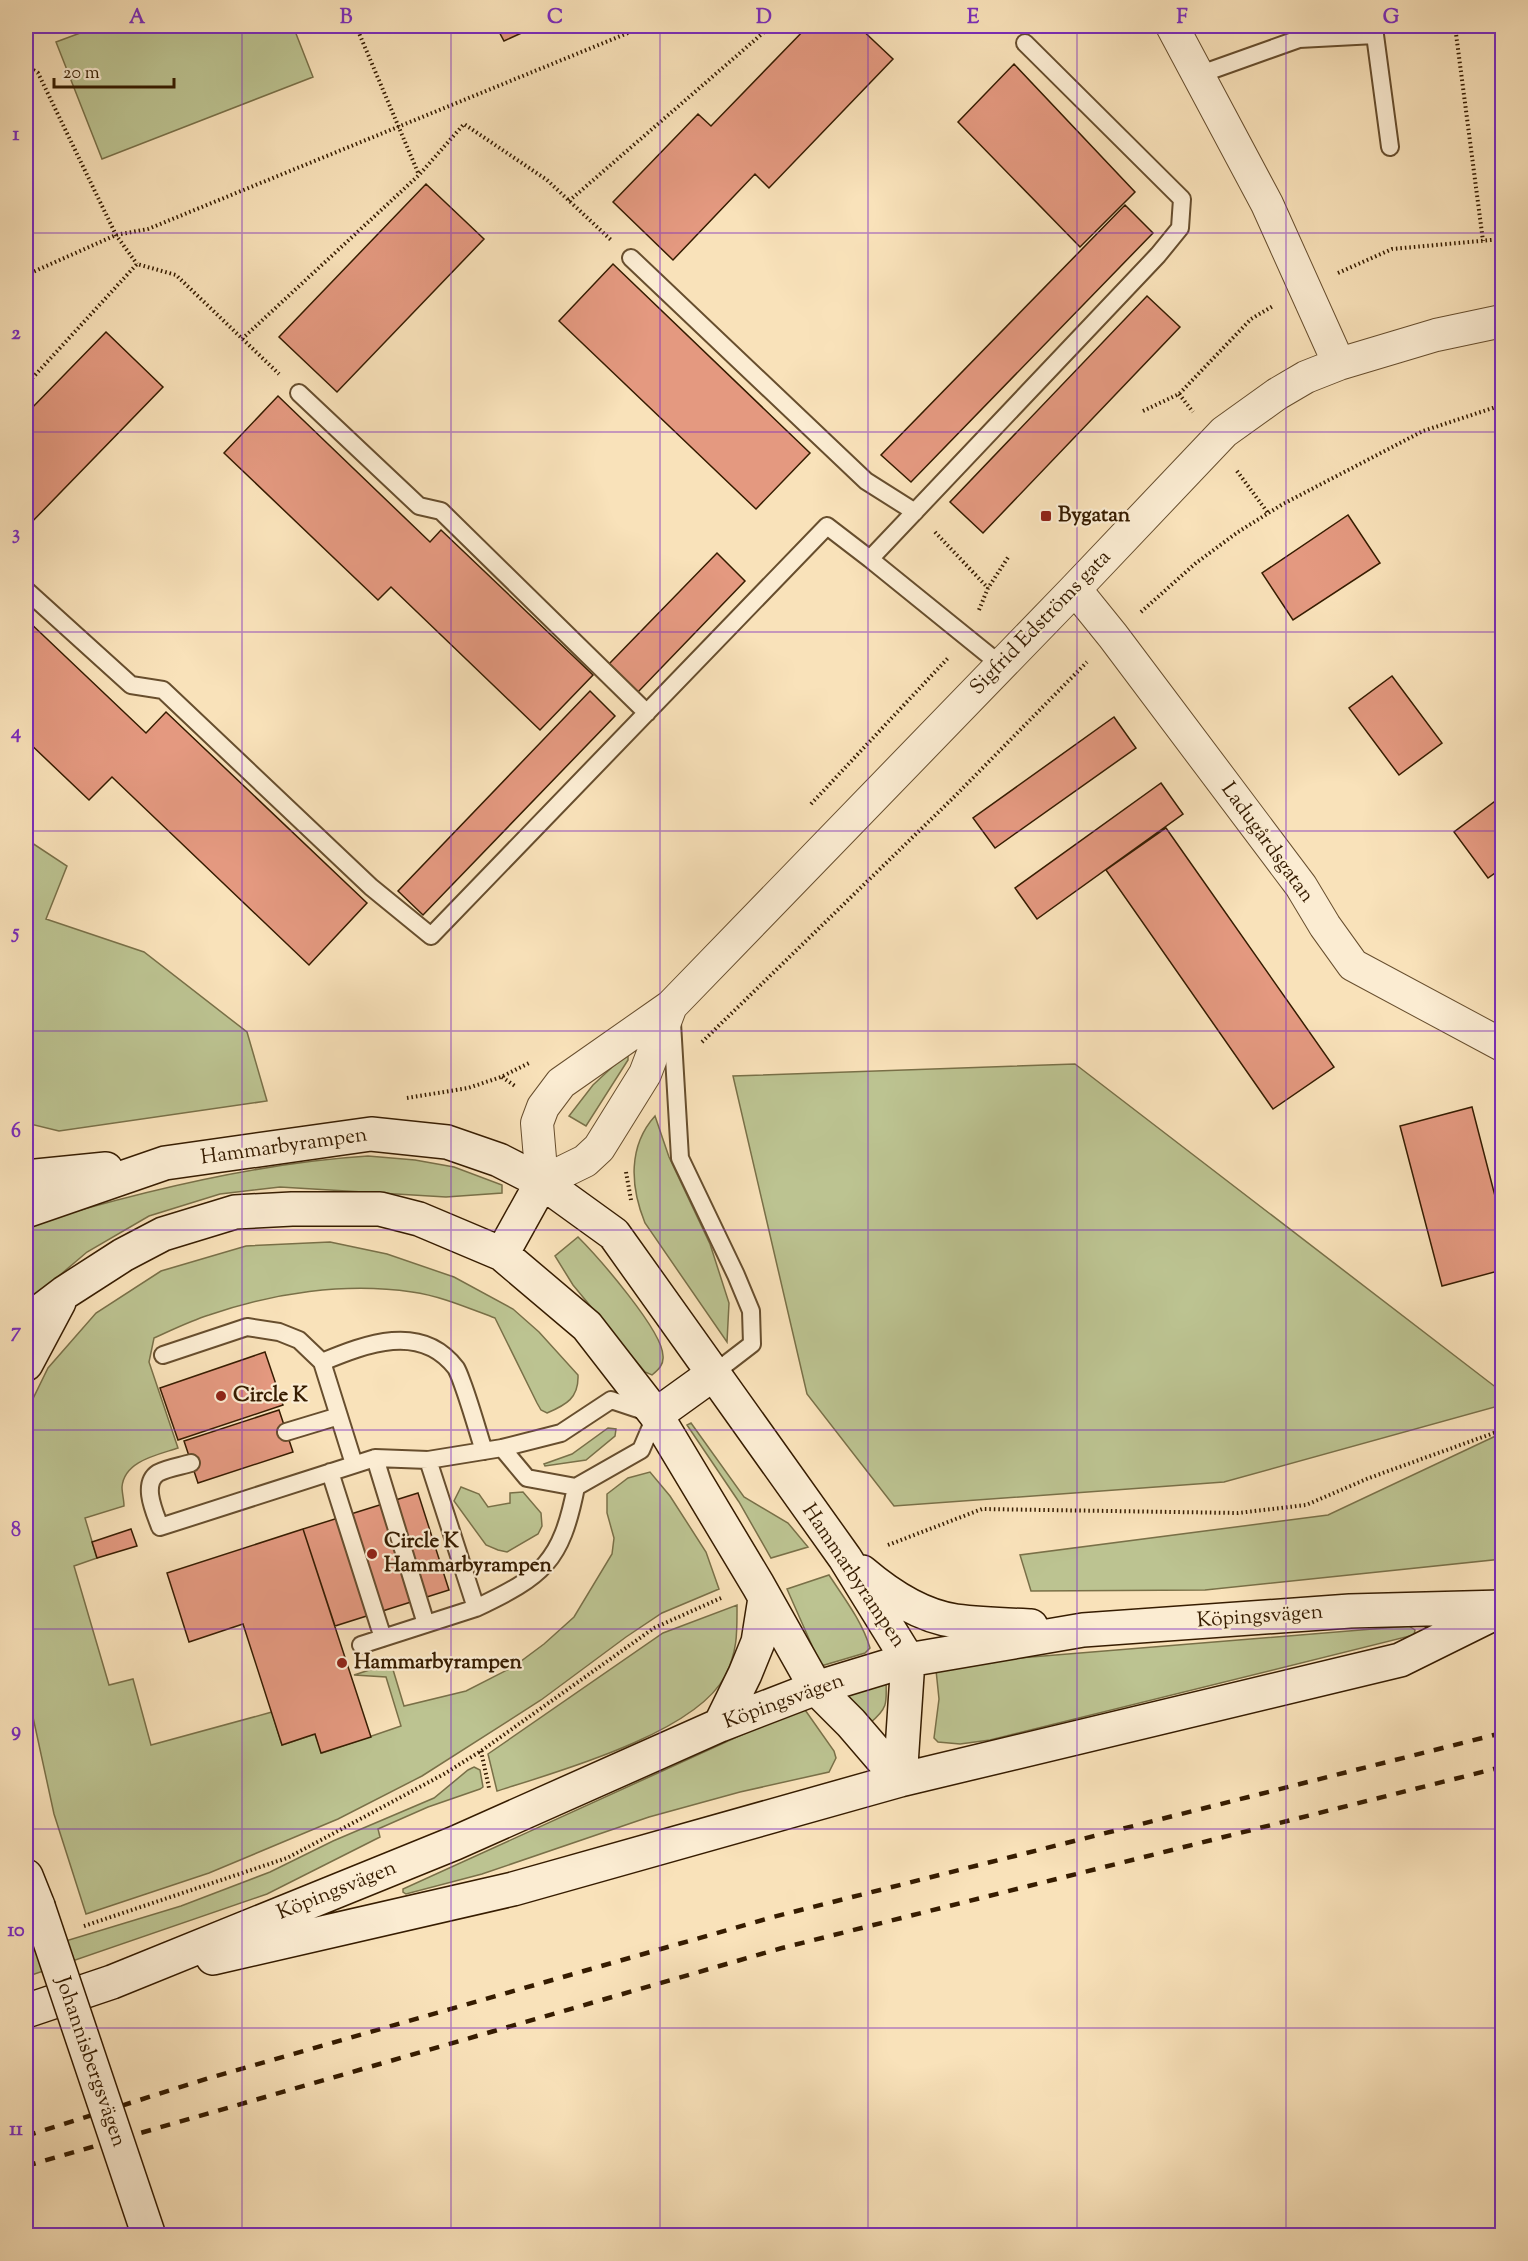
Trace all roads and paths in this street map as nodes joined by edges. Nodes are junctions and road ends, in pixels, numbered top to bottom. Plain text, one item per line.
1 (356, 26) edge
2 (645, 26) edge
3 (771, 26) edge
4 (1172, 26) edge
5 (1455, 26) edge
6 (1375, 30) edge
7 (1298, 32) edge
8 (1025, 43) dead end
9 (26, 65) edge
10 (1198, 75) junction
11 (399, 126) junction
12 (1390, 147) dead end
13 (419, 176) junction
14 (569, 201) junction
15 (116, 234) junction
16 (1483, 241) dead end
17 (631, 258) joint
18 (137, 264) junction
19 (26, 274) edge
20 (1503, 321) edge
21 (242, 339) junction
22 (1339, 364) junction
23 (26, 385) edge
24 (298, 393) joint
25 (1503, 405) edge
26 (915, 512) junction
27 (1009, 556) dead end
28 (870, 559) junction
29 (988, 588) junction
30 (26, 590) edge
31 (1075, 590) junction
32 (1113, 636) junction
33 (968, 637) junction
34 (1001, 665) junction
35 (647, 713) junction
36 (805, 811) dead end
37 (671, 1006) junction
38 (1503, 1045) edge
39 (536, 1060) dead end
40 (675, 1075) junction
41 (397, 1100) dead end
42 (165, 1163) junction
43 (625, 1166) dead end
44 (26, 1177) edge
45 (542, 1182) junction
46 (632, 1205) dead end
47 (26, 1210) edge
48 (502, 1254) junction
49 (64, 1293) junction
50 (26, 1322) edge
51 (163, 1355) dead end
52 (322, 1362) junction
53 (26, 1364) edge
54 (713, 1374) junction
55 (656, 1415) junction
56 (339, 1416) junction
57 (286, 1432) dead end
58 (502, 1448) junction
59 (484, 1451) junction
60 (375, 1458) junction
61 (428, 1460) junction
62 (191, 1463) dead end
63 (354, 1464) junction
64 (330, 1472) junction
65 (576, 1487) junction
66 (846, 1558) junction
67 (765, 1598) junction
68 (476, 1608) junction
69 (1503, 1608) edge
70 (426, 1624) junction
71 (1083, 1630) junction
72 (383, 1638) junction
73 (361, 1645) dead end
74 (908, 1660) junction
75 (816, 1688) junction
76 (720, 1725) junction
77 (481, 1751) dead end
78 (900, 1780) junction
79 (480, 1794) dead end
80 (30, 1883) edge
81 (112, 1982) junction
82 (26, 2011) edge
83 (149, 2235) edge

1 - 11 path
2 - 11 path
3 - 14 path
4 - 10 street
5 - 16 path
6 - 7 lane
6 - 12 lane
7 - 10 lane
8 - 26 lane
9 - 15 path
10 - 22 street
11 - 13 path
11 - 15 path
13 - 14 path
13 - 21 path
14 - 17 path
15 - 18 path
15 - 19 path
17 - 26 lane
18 - 21 path
18 - 23 path
20 - 22 street, Sigfrid Edströms gata
21 - 24 path
22 - 31 street, Sigfrid Edströms gata
24 - 35 lane
25 - 32 path
26 - 28 lane
26 - 29 path
27 - 29 path
28 - 33 lane
28 - 35 lane
29 - 33 path
30 - 35 lane
31 - 32 street, Ladugårdsgatan
31 - 34 street, Sigfrid Edströms gata
32 - 38 street, Ladugårdsgatan
32 - 40 path
33 - 34 lane
33 - 36 path
34 - 37 street, Sigfrid Edströms gata
37 - 40 lane
37 - 45 street, Sigfrid Edströms gata
37 - 45 street, Sigfrid Edströms gata
39 - 41 path
40 - 54 lane
42 - 44 main road
42 - 45 main road, Hammarbyrampen
42 - 47 main road, Hammarbyrampen
43 - 46 path
45 - 48 main road
45 - 54 main road, Hammarbyrampen
48 - 49 main road
48 - 55 main road
49 - 50 main road
49 - 53 main road
51 - 52 lane
52 - 56 lane
52 - 59 lane
54 - 55 main road
54 - 66 main road, Hammarbyrampen
55 - 58 lane
55 - 65 lane
55 - 67 main road
56 - 57 lane
56 - 63 lane
58 - 59 lane
58 - 65 lane
59 - 61 lane
60 - 61 lane
60 - 63 lane
60 - 70 lane
61 - 68 lane
62 - 64 lane
63 - 64 lane
64 - 72 lane
65 - 68 lane
66 - 71 main road
66 - 74 main road, Hammarbyrampen
67 - 75 main road
67 - 76 main road
68 - 70 lane
69 - 71 main road, Köpingsvägen
69 - 78 main road, Köpingsvägen
70 - 72 lane
71 - 74 main road, Köpingsvägen
72 - 73 lane
74 - 75 main road, Köpingsvägen
74 - 78 main road, Hammarbyrampen
75 - 76 main road, Köpingsvägen
75 - 78 main road
76 - 81 main road, Köpingsvägen
77 - 79 path
78 - 81 main road, Köpingsvägen
80 - 83 main road, Johannisbergsvägen, bridge
81 - 82 main road, Köpingsvägen

